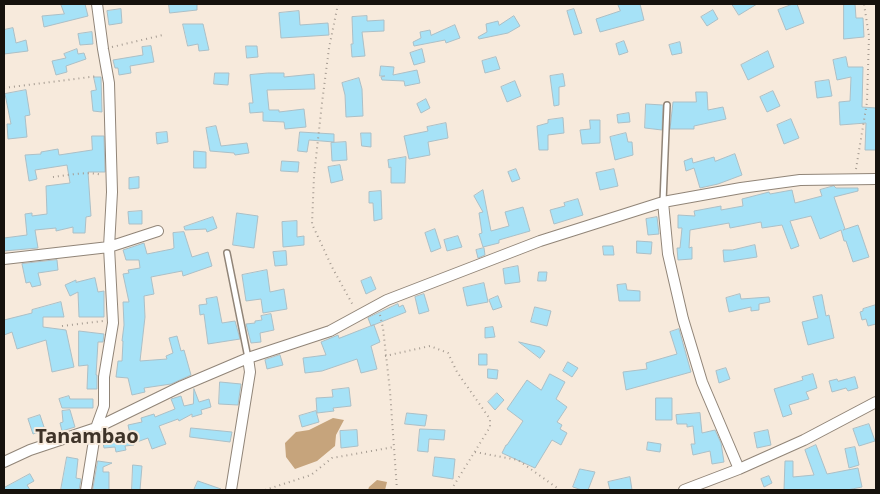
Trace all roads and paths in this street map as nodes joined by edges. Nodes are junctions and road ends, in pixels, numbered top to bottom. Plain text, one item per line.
1 (97, 4) edge
2 (338, 4) edge
3 (864, 4) edge
4 (163, 35) dead end
5 (103, 49) junction
6 (108, 74) junction
7 (4, 88) edge
8 (668, 105) dead end
9 (53, 177) dead end
10 (112, 177) junction
11 (854, 179) junction
12 (876, 179) edge
13 (663, 202) junction
14 (158, 231) dead end
15 (109, 247) junction
16 (227, 253) dead end
17 (4, 259) edge
18 (378, 305) junction
19 (359, 315) junction
20 (113, 320) junction
21 (62, 326) dead end
22 (385, 356) junction
23 (248, 358) junction
24 (876, 402) edge
25 (96, 428) junction
26 (394, 446) junction
27 (474, 452) junction
28 (4, 462) edge
29 (739, 469) junction
30 (86, 490) edge
31 (231, 490) edge
32 (264, 490) edge
33 (397, 490) edge
34 (451, 490) edge
35 (560, 490) edge
36 (684, 490) edge

1 - 5 street
2 - 19 path
3 - 11 path
4 - 5 path
5 - 6 street
6 - 7 path
6 - 10 street
8 - 13 lane
9 - 10 path
10 - 15 street
11 - 12 street
11 - 13 street
13 - 18 street
13 - 29 street
14 - 15 street
15 - 17 street
15 - 20 street
16 - 23 lane
18 - 19 street
18 - 22 path
19 - 23 street
20 - 21 path
20 - 25 street
22 - 26 path
22 - 27 path
23 - 25 street
23 - 31 street
24 - 29 street
25 - 28 street
25 - 30 street
26 - 32 path
26 - 33 path
27 - 34 path
27 - 35 path
29 - 36 street

